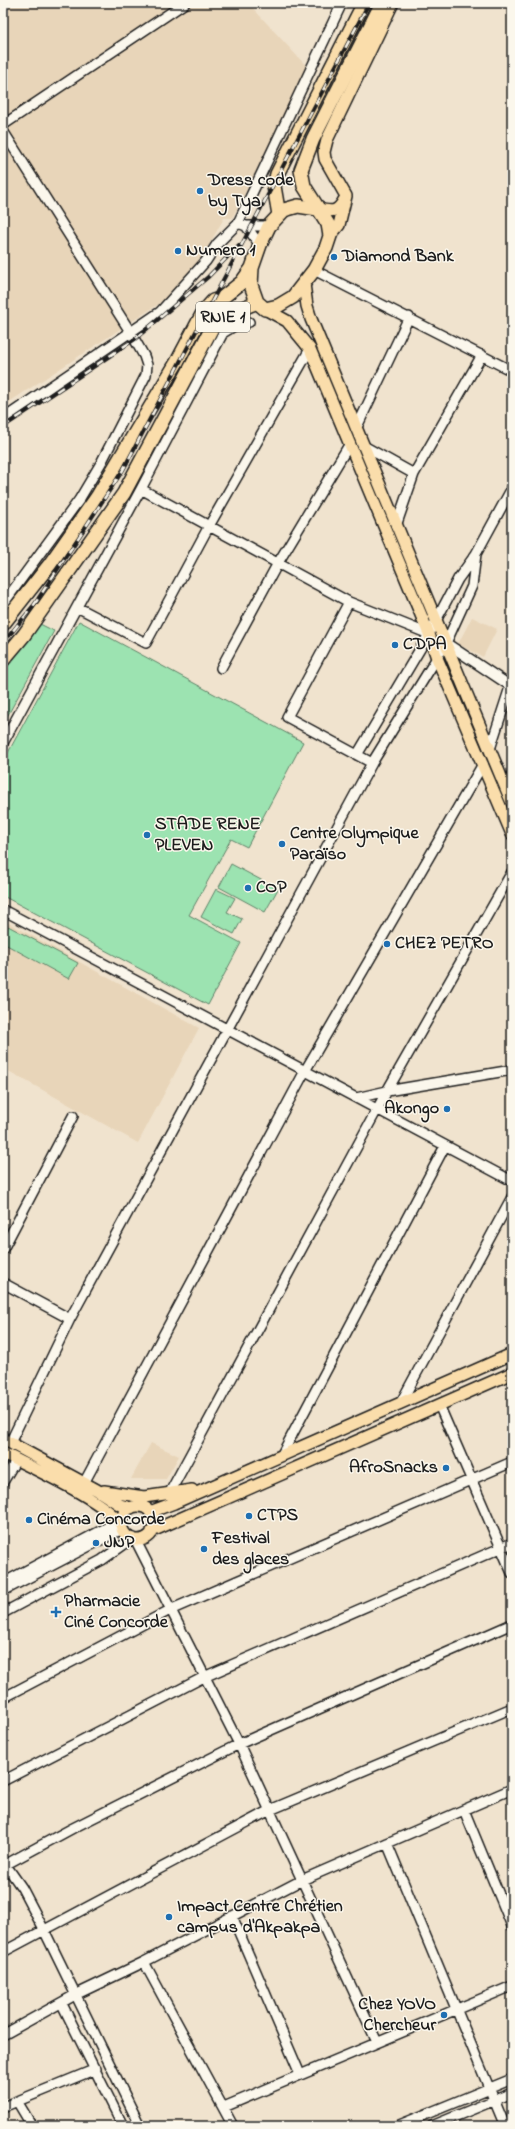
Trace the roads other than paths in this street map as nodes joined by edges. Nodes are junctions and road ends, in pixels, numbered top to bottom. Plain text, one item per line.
1 (185, 3) edge
2 (342, 3) edge
3 (364, 3) edge
4 (382, 3) edge
5 (393, 3) edge
6 (3, 125) edge
7 (3, 131) edge
8 (346, 196) junction
9 (318, 209) junction
10 (279, 215) junction
11 (242, 224) junction
12 (270, 226) junction
13 (330, 236) junction
14 (260, 245) junction
15 (252, 268) junction
16 (314, 270) junction
17 (304, 284) junction
18 (261, 305) junction
19 (409, 317) junction
20 (249, 322) dead end
21 (131, 333) junction
22 (310, 349) junction
23 (482, 355) junction
24 (512, 371) edge
25 (3, 419) edge
26 (356, 429) junction
27 (349, 445) junction
28 (362, 445) junction
29 (414, 474) junction
30 (512, 488) edge
31 (141, 489) junction
32 (209, 526) junction
33 (396, 526) junction
34 (476, 554) junction
35 (278, 564) junction
36 (348, 602) junction
37 (3, 604) edge
38 (77, 607) junction
39 (436, 622) junction
40 (3, 624) edge
41 (429, 634) junction
42 (446, 643) junction
43 (437, 658) junction
44 (3, 660) edge
45 (221, 668) dead end
46 (511, 684) edge
47 (3, 743) edge
48 (490, 749) junction
49 (357, 755) junction
50 (372, 763) junction
51 (483, 764) junction
52 (512, 802) edge
53 (512, 834) edge
54 (512, 872) edge
55 (3, 911) edge
56 (227, 1030) junction
57 (512, 1070) edge
58 (305, 1071) junction
59 (388, 1091) junction
60 (356, 1098) junction
61 (377, 1109) junction
62 (74, 1116) dead end
63 (445, 1146) junction
64 (512, 1181) edge
65 (512, 1197) edge
66 (3, 1249) edge
67 (3, 1283) edge
68 (70, 1318) junction
69 (512, 1354) edge
70 (512, 1373) edge
71 (400, 1404) junction
72 (439, 1405) junction
73 (6, 1441) edge
74 (3, 1453) edge
75 (280, 1456) junction
76 (16, 1460) junction
77 (512, 1462) edge
78 (471, 1479) junction
79 (3, 1482) edge
80 (221, 1482) junction
81 (84, 1483) junction
82 (96, 1490) junction
83 (169, 1494) junction
84 (131, 1508) junction
85 (150, 1512) junction
86 (152, 1530) junction
87 (126, 1532) junction
88 (512, 1543) edge
89 (501, 1548) junction
90 (512, 1573) edge
91 (3, 1583) edge
92 (3, 1591) edge
93 (3, 1607) edge
94 (170, 1610) junction
95 (3, 1613) edge
96 (512, 1624) edge
97 (204, 1677) junction
98 (3, 1698) edge
99 (512, 1708) edge
100 (239, 1744) junction
101 (3, 1781) edge
102 (512, 1789) edge
103 (270, 1810) junction
104 (464, 1810) junction
105 (387, 1843) junction
106 (4, 1864) edge
107 (302, 1880) junction
108 (232, 1916) junction
109 (512, 1926) edge
110 (44, 1930) junction
111 (3, 1952) edge
112 (144, 1962) junction
113 (512, 1986) edge
114 (75, 1995) junction
115 (62, 2004) junction
116 (456, 2009) junction
117 (3, 2035) edge
118 (378, 2042) junction
119 (96, 2069) junction
120 (300, 2074) junction
121 (512, 2079) edge
122 (488, 2088) junction
123 (512, 2093) edge
124 (494, 2100) junction
125 (17, 2101) junction
126 (3, 2107) edge
127 (224, 2107) junction
128 (32, 2126) edge
129 (124, 2126) edge
130 (140, 2126) edge
131 (233, 2126) edge
132 (397, 2126) edge
133 (432, 2126) edge
134 (505, 2126) edge

1 - 6 street
2 - 11 street
3 - 10 highway
4 - 9 highway
5 - 8 main road
7 - 21 street
8 - 9 main road
8 - 13 main road
9 - 10 highway, RNIE 1
9 - 13 highway
10 - 12 highway, RNIE 1
11 - 12 street
11 - 14 street
11 - 21 street
12 - 14 highway, RNIE 1
13 - 16 highway, RNIE 1
14 - 15 highway, RNIE 1
15 - 18 highway, RNIE 1
15 - 40 highway, RNIE 1
16 - 17 highway, RNIE 1
16 - 19 street
17 - 18 highway, RNIE 1
17 - 26 main road
18 - 22 main road
18 - 44 highway, RNIE 1
19 - 23 street
19 - 26 street
20 - 31 street
21 - 25 street
21 - 37 street
22 - 27 main road
22 - 32 street
23 - 24 street
23 - 29 street
26 - 28 main road
27 - 35 street
27 - 41 main road
28 - 29 street
28 - 33 main road
29 - 33 street
30 - 34 street
31 - 32 street
31 - 38 street
32 - 35 street
32 - 38 street
33 - 39 main road
34 - 39 street
34 - 42 street
35 - 36 street
35 - 45 street
36 - 41 street
36 - 49 street
38 - 47 street
39 - 41 street
39 - 42 main road
41 - 43 main road
41 - 49 street
42 - 43 street
42 - 46 street
42 - 48 main road
43 - 50 street
43 - 51 main road
46 - 48 street
48 - 52 main road
49 - 50 street
50 - 56 street
51 - 53 main road
51 - 58 street
54 - 59 street
55 - 56 street
56 - 58 street
56 - 68 street
57 - 59 street
58 - 60 street
58 - 81 street
59 - 60 street
59 - 61 street
60 - 61 street
61 - 63 street
61 - 83 street
62 - 66 street
63 - 64 street
63 - 75 street
65 - 71 street
67 - 68 street
68 - 73 street
69 - 71 main road
70 - 72 main road
71 - 75 main road
72 - 78 street
72 - 86 main road
73 - 81 main road
74 - 76 main road
75 - 80 main road
76 - 79 street
76 - 87 main road
77 - 78 street
78 - 89 street
78 - 94 street
80 - 83 main road
80 - 85 main road
81 - 82 main road
82 - 83 main road
82 - 84 main road
84 - 85 main road
84 - 87 main road
85 - 86 main road
86 - 87 main road
87 - 91 street
87 - 92 street
87 - 93 street
87 - 94 street
87 - 95 street
88 - 89 street
89 - 90 street
89 - 97 street
94 - 97 street
94 - 98 street
96 - 100 street
97 - 100 street
97 - 101 street
99 - 103 street
100 - 103 street
100 - 106 street
102 - 104 street
103 - 107 street
103 - 110 street
104 - 105 street
104 - 109 street
105 - 107 street
105 - 116 street
106 - 110 street
107 - 108 street
107 - 118 street
108 - 112 street
108 - 120 street
110 - 111 street
110 - 114 street
112 - 114 street
112 - 127 street
113 - 116 street
114 - 115 street
114 - 130 street
115 - 117 street
115 - 119 street
116 - 118 street
116 - 122 street
118 - 120 street
119 - 125 street
119 - 129 street
120 - 127 street
121 - 122 street
122 - 124 street
122 - 132 street
123 - 124 street
124 - 133 street
124 - 134 street
125 - 126 street
125 - 128 street
127 - 131 street

